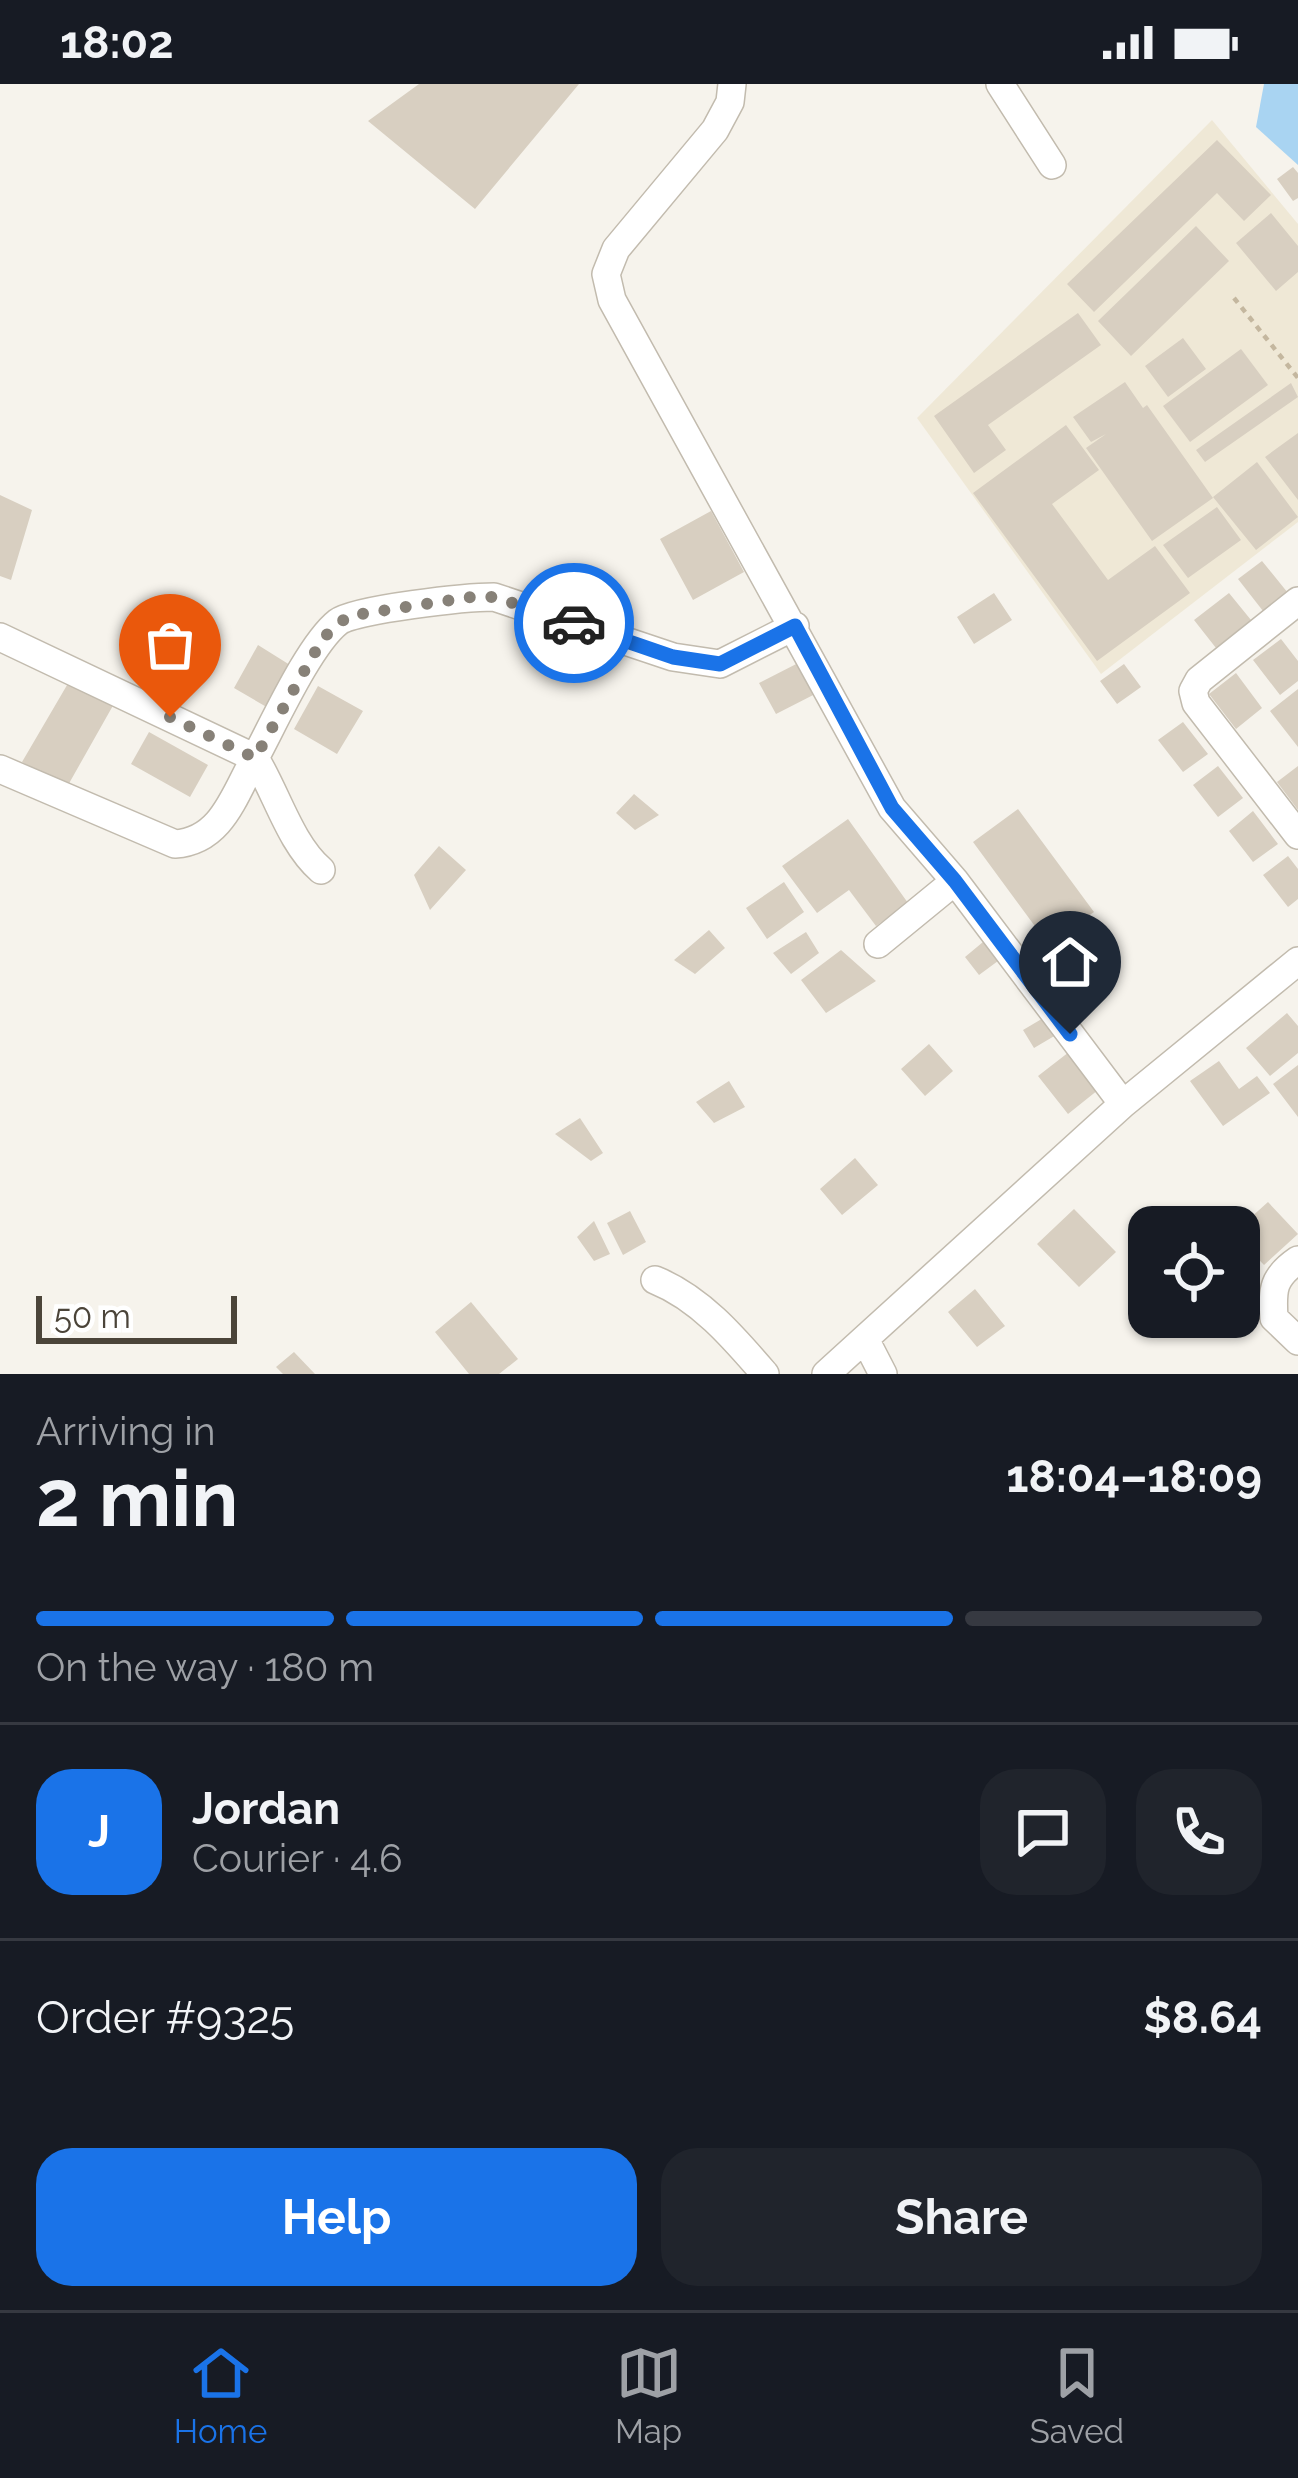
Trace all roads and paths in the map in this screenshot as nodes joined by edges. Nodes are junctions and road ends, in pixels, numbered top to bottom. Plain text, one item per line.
1 (1000, 84) edge
2 (736, 90) edge
3 (1052, 165) dead end
4 (1234, 298) dead end
5 (1298, 378) edge
6 (1298, 601) edge
7 (795, 626) junction
8 (0, 637) edge
9 (255, 758) junction
10 (0, 769) edge
11 (1298, 835) edge
12 (321, 870) dead end
13 (955, 881) junction
14 (878, 944) dead end
15 (1298, 961) edge
16 (1124, 1104) junction
17 (1298, 1260) edge
18 (655, 1280) dead end
19 (866, 1341) junction
20 (1298, 1341) edge
21 (765, 1374) edge
22 (826, 1374) edge
23 (883, 1374) edge

1 - 3 street
2 - 7 street
4 - 5 path
6 - 11 street
7 - 9 street
7 - 13 street
8 - 9 street
9 - 10 street
9 - 12 street
13 - 14 street
13 - 16 street
15 - 16 street
16 - 19 street
17 - 20 street
18 - 21 street
19 - 22 street
19 - 23 street

